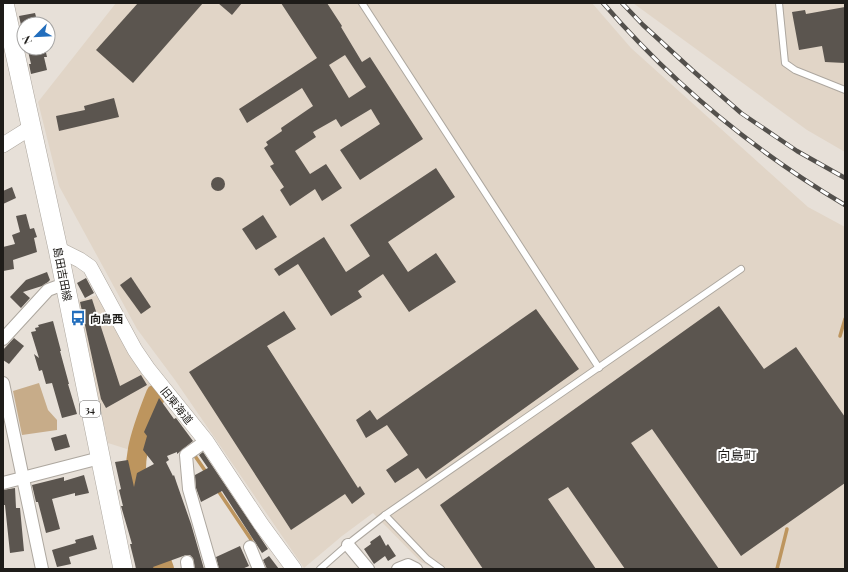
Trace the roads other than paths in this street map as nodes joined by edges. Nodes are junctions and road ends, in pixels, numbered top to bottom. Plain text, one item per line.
1 (4, 3) edge
2 (362, 3) edge
3 (779, 3) edge
4 (845, 90) edge
5 (30, 128) junction
6 (3, 145) edge
7 (58, 249) junction
8 (741, 269) dead end
9 (64, 284) junction
10 (3, 338) edge
11 (599, 368) junction
12 (3, 383) edge
13 (206, 441) junction
14 (100, 458) junction
15 (23, 478) junction
16 (3, 483) edge
17 (386, 515) junction
18 (348, 545) junction
19 (250, 546) dead end
20 (42, 569) edge
21 (123, 569) edge
22 (212, 569) edge
23 (259, 569) edge
24 (294, 569) edge
25 (320, 569) edge
26 (368, 569) edge
27 (398, 569) edge
28 (416, 569) edge
29 (441, 569) edge

1 - 5 main road, 島田吉田線 / 34
2 - 11 lane
3 - 4 lane
5 - 6 street
5 - 7 main road, 島田吉田線 / 34
7 - 9 main road, 島田吉田線 / 34
7 - 13 street, 旧東海道
8 - 11 lane
9 - 10 street
9 - 14 main road, 島田吉田線 / 34
11 - 17 lane
12 - 15 street
13 - 22 street
13 - 24 street, 旧東海道
14 - 15 street
14 - 21 main road, 島田吉田線 / 34
15 - 16 street
15 - 20 street
17 - 18 lane
17 - 29 lane
18 - 25 lane
18 - 26 street
19 - 23 street
27 - 28 street

